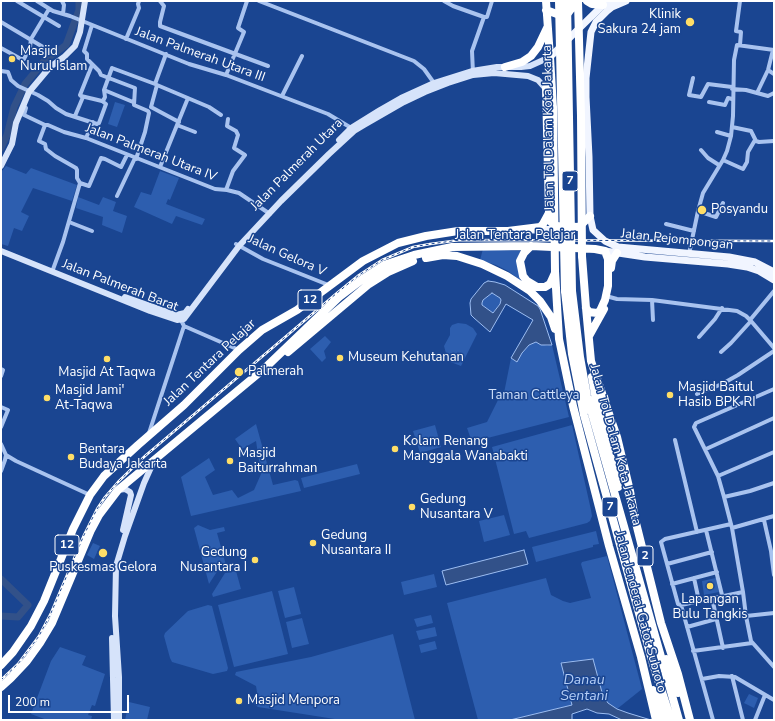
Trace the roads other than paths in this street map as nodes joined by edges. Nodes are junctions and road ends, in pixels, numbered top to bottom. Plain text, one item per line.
1 (17, 1) edge
2 (37, 1) edge
3 (62, 1) edge
4 (85, 1) edge
5 (139, 1) edge
6 (160, 1) edge
7 (247, 1) edge
8 (259, 1) edge
9 (444, 1) edge
10 (492, 1) edge
11 (559, 1) edge
12 (567, 1) edge
13 (573, 1) edge
14 (578, 1) edge
15 (587, 1) edge
16 (611, 1) edge
17 (626, 1) edge
18 (740, 1) edge
19 (269, 3) edge
20 (547, 4) edge
21 (603, 5) junction
22 (49, 9) junction
23 (63, 14) junction
24 (484, 17) junction
25 (44, 18) junction
26 (80, 20) junction
27 (1, 22) edge
28 (92, 25) junction
29 (548, 25) junction
30 (59, 26) dead end
31 (579, 28) junction
32 (126, 39) junction
33 (31, 40) junction
34 (740, 45) junction
35 (43, 47) dead end
36 (1, 48) edge
37 (774, 50) edge
38 (166, 54) junction
39 (235, 55) junction
40 (302, 56) dead end
41 (550, 57) junction
42 (92, 65) junction
43 (268, 66) dead end
44 (505, 67) junction
45 (768, 70) junction
46 (1, 71) edge
47 (473, 73) junction
48 (580, 74) junction
49 (774, 74) edge
50 (226, 75) junction
51 (551, 75) junction
52 (108, 78) junction
53 (693, 78) dead end
54 (435, 85) junction
55 (546, 88) junction
56 (732, 88) junction
57 (104, 90) junction
58 (583, 90) junction
59 (28, 91) junction
60 (774, 92) edge
61 (757, 93) junction
62 (282, 96) junction
63 (552, 96) junction
64 (84, 97) junction
65 (188, 98) junction
66 (732, 99) junction
67 (103, 101) junction
68 (133, 102) junction
69 (709, 102) dead end
70 (23, 105) junction
71 (221, 114) dead end
72 (75, 116) junction
73 (228, 119) dead end
74 (93, 122) junction
75 (178, 123) junction
76 (45, 125) junction
77 (732, 127) junction
78 (353, 129) junction
79 (195, 132) dead end
80 (717, 132) dead end
81 (730, 136) junction
82 (86, 138) junction
83 (756, 140) junction
84 (774, 141) edge
85 (701, 150) dead end
86 (127, 155) junction
87 (135, 158) junction
88 (723, 160) junction
89 (719, 165) junction
90 (1, 166) edge
91 (160, 167) junction
92 (80, 183) junction
93 (226, 190) junction
94 (117, 196) dead end
95 (723, 203) dead end
96 (698, 211) junction
97 (268, 212) junction
98 (549, 213) junction
99 (590, 216) junction
100 (69, 222) junction
101 (666, 224) dead end
102 (593, 230) junction
103 (92, 231) dead end
104 (508, 231) junction
105 (694, 231) junction
106 (238, 245) junction
107 (531, 246) junction
108 (1, 247) edge
109 (1, 251) edge
110 (605, 251) junction
111 (618, 253) junction
112 (689, 254) junction
113 (414, 258) junction
114 (52, 270) junction
115 (555, 271) junction
116 (774, 272) edge
117 (774, 280) edge
118 (331, 286) junction
119 (568, 291) junction
120 (774, 292) edge
121 (201, 295) junction
122 (607, 296) junction
123 (652, 300) junction
124 (586, 308) junction
125 (722, 308) junction
126 (185, 313) joint
127 (653, 320) dead end
128 (751, 321) junction
129 (182, 323) junction
130 (589, 336) junction
131 (699, 337) dead end
132 (559, 339) junction
133 (774, 349) edge
134 (239, 350) junction
135 (721, 352) dead end
136 (592, 360) junction
137 (1, 369) edge
138 (1, 376) edge
139 (774, 389) edge
140 (697, 394) dead end
141 (1, 407) edge
142 (774, 418) edge
143 (1, 426) edge
144 (148, 436) junction
145 (675, 440) dead end
146 (1, 444) edge
147 (706, 449) junction
148 (774, 452) edge
149 (6, 455) junction
150 (3, 460) edge
151 (154, 461) junction
152 (1, 470) edge
153 (718, 476) junction
154 (774, 483) edge
155 (118, 490) junction
156 (90, 495) junction
157 (724, 497) junction
158 (774, 516) edge
159 (764, 520) junction
160 (731, 526) junction
161 (706, 530) junction
162 (697, 532) junction
163 (772, 551) edge
164 (712, 552) junction
165 (632, 556) junction
166 (667, 564) junction
167 (717, 572) junction
168 (774, 573) edge
169 (694, 578) junction
170 (672, 584) junction
171 (743, 592) junction
172 (722, 595) junction
173 (712, 598) junction
174 (699, 601) junction
175 (681, 605) junction
176 (774, 613) edge
177 (648, 616) junction
178 (746, 616) junction
179 (716, 619) junction
180 (687, 627) junction
181 (752, 643) junction
182 (723, 648) junction
183 (693, 651) junction
184 (641, 657) junction
185 (1, 665) edge
186 (774, 667) edge
187 (732, 676) junction
188 (702, 679) junction
189 (1, 687) edge
190 (765, 695) junction
191 (774, 700) edge
192 (114, 720) edge
193 (119, 720) edge
194 (656, 720) edge
195 (664, 720) edge
196 (671, 720) edge
197 (679, 720) edge
198 (689, 720) edge
199 (713, 720) edge
200 (743, 720) edge
201 (755, 720) edge

1 - 25 street
2 - 22 street, Jalan Palmerah Utara III
3 - 23 street
4 - 26 main road
5 - 32 street
6 - 39 street
7 - 39 street
8 - 19 street
9 - 24 street
10 - 24 street
11 - 119 highway, Jalan Tol Dalam Kota Jakarta / 7, bridge
12 - 119 highway, Jalan Tol Dalam Kota Jakarta / 7, bridge
13 - 20 highway
14 - 31 highway, 2
15 - 21 highway
16 - 21 main road, Jalan Palmerah Utara
17 - 58 main road
18 - 34 street
19 - 54 street
20 - 29 highway, Jalan Jenderal Gatot Subroto
21 - 31 main road, Jalan Palmerah Utara
22 - 23 street, Jalan Palmerah Utara III
22 - 25 street
23 - 26 street, Jalan Palmerah Utara III
24 - 47 street
25 - 30 street
25 - 33 street
26 - 28 street, Jalan Palmerah Utara III
26 - 59 main road
27 - 33 street
28 - 32 street, Jalan Palmerah Utara III
28 - 42 street
29 - 41 highway, Jalan Jenderal Gatot Subroto
29 - 44 highway
31 - 41 main road, Jalan Palmerah Utara
31 - 48 highway, 2
32 - 38 street, Jalan Palmerah Utara III
33 - 35 street
33 - 36 street
34 - 37 street
34 - 56 street
37 - 45 street
38 - 50 street, Jalan Palmerah Utara III
38 - 52 street
39 - 43 street
39 - 50 street
40 - 62 street
41 - 44 main road, Jalan Palmerah Utara
41 - 48 highway
41 - 51 highway, Jalan Jenderal Gatot Subroto
42 - 52 street
42 - 64 street
44 - 47 main road, Jalan Palmerah Utara
45 - 49 street
45 - 61 street
46 - 59 street
47 - 54 main road, Jalan Palmerah Utara
47 - 55 main road, Jalan Palmerah Utara
48 - 58 highway, 2
50 - 62 street, Jalan Palmerah Utara III
51 - 55 highway
51 - 63 highway, Jalan Jenderal Gatot Subroto
52 - 57 street
52 - 68 street
53 - 56 street
54 - 78 main road, Jalan Palmerah Utara
55 - 63 main road, Jalan Palmerah Utara
55 - 98 highway
56 - 61 street
56 - 66 street
57 - 67 street
57 - 68 street
58 - 99 main road
58 - 124 highway, Jalan Jenderal Gatot Subroto / 2, bridge
59 - 70 main road
59 - 72 street
60 - 61 street
62 - 78 street, Jalan Palmerah Utara III
63 - 115 highway, Jalan Jenderal Gatot Subroto, bridge
64 - 67 street
64 - 72 street
65 - 71 street
65 - 75 street
65 - 75 street
66 - 69 street
66 - 77 street
67 - 74 street
68 - 87 street
70 - 76 street, Jalan Palmerah Utara IV
70 - 90 main road
72 - 74 street
73 - 93 street
74 - 82 street
75 - 79 street
75 - 91 street
76 - 82 street, Jalan Palmerah Utara IV
76 - 92 street
77 - 81 street
77 - 83 street
78 - 97 main road, Jalan Palmerah Utara
80 - 81 street
81 - 88 street
82 - 86 street, Jalan Palmerah Utara IV
83 - 84 street
83 - 88 street
85 - 89 street
86 - 87 street, Jalan Palmerah Utara IV
86 - 92 street
87 - 91 street, Jalan Palmerah Utara IV
87 - 94 street
88 - 89 street
89 - 96 street
91 - 93 street, Jalan Palmerah Utara IV
92 - 100 street
93 - 97 street, Jalan Palmerah Utara IV
95 - 96 street
96 - 105 street
97 - 106 main road, Jalan Palmerah Utara
98 - 99 highway
98 - 104 highway
99 - 102 main road
100 - 103 street
100 - 114 street
101 - 105 street
102 - 104 main road, Jalan Tentara Pelajar / 12
102 - 112 main road, Jalan Pejompongan
104 - 118 highway, Jalan Tentara Pelajar / 12
105 - 112 street
106 - 118 street, Jalan Gelora V
106 - 121 main road, Jalan Palmerah Utara
107 - 110 highway, Jalan Tentara Pelajar / 12
107 - 113 highway, Jalan Tentara Pelajar / 12
107 - 115 highway
108 - 114 main road, Jalan Palmerah Barat
109 - 114 main road, Jalan Palmerah Barat
110 - 111 main road, Jalan Pejompongan
110 - 122 highway
111 - 117 main road, Jalan Pejompongan
111 - 122 highway
112 - 116 main road, Jalan Pejompongan
113 - 132 highway
113 - 151 highway, Jalan Tentara Pelajar / 12
114 - 126 main road, Jalan Palmerah Barat
114 - 129 main road, Jalan Palmerah Barat
115 - 132 highway, Jalan Jenderal Gatot Subroto
118 - 134 highway, Jalan Tentara Pelajar / 12
119 - 165 highway, Jalan Tol Dalam Kota Jakarta / 7
119 - 196 highway, Jalan Tol Dalam Kota Jakarta / 7
120 - 128 street
121 - 126 main road, Jalan Palmerah Utara
121 - 129 main road, Jalan Palmerah Utara
122 - 123 street
122 - 124 highway
122 - 130 highway
123 - 125 street
123 - 127 street
124 - 130 highway, Jalan Jenderal Gatot Subroto / 2
125 - 128 street
125 - 131 street
128 - 133 street
128 - 135 street
129 - 134 street
129 - 144 street
130 - 136 highway, Jalan Jenderal Gatot Subroto / 2
132 - 184 highway, Jalan Jenderal Gatot Subroto
133 - 140 street
134 - 144 highway, Jalan Tentara Pelajar / 12
136 - 165 highway
136 - 198 highway, Jalan Jenderal Gatot Subroto / 2
137 - 138 street
139 - 147 street
141 - 143 street
142 - 147 street
144 - 156 highway, Jalan Tentara Pelajar / 12
145 - 162 street
146 - 149 street
147 - 153 street
148 - 153 street
149 - 150 street
149 - 156 street
150 - 152 street
151 - 155 highway, Jalan Tentara Pelajar / 12
151 - 193 main road
153 - 157 street
154 - 157 street
155 - 189 highway, Jalan Tentara Pelajar / 12
155 - 192 main road
156 - 185 highway, Jalan Tentara Pelajar / 12
157 - 160 street
158 - 159 street
159 - 160 street
159 - 163 street
160 - 161 street
160 - 171 street
161 - 162 street
161 - 164 street
162 - 166 street
163 - 168 street
164 - 166 street
164 - 167 street
165 - 177 highway, Jalan Tol Dalam Kota Jakarta / 7
166 - 170 street
167 - 169 street
167 - 172 street
169 - 170 street
169 - 174 street
170 - 175 street
171 - 172 street
171 - 178 street
172 - 173 street
173 - 174 street
173 - 179 street
174 - 175 street
175 - 180 street
176 - 178 street
177 - 197 highway, Jalan Tol Dalam Kota Jakarta / 7
177 - 198 highway
178 - 181 street
179 - 180 street
179 - 182 street
180 - 183 street
181 - 182 street
181 - 186 street
182 - 183 street
183 - 188 street
184 - 194 highway, Jalan Jenderal Gatot Subroto
184 - 195 highway
187 - 188 street
187 - 190 street
187 - 200 street
188 - 199 street
190 - 191 street
190 - 201 street

